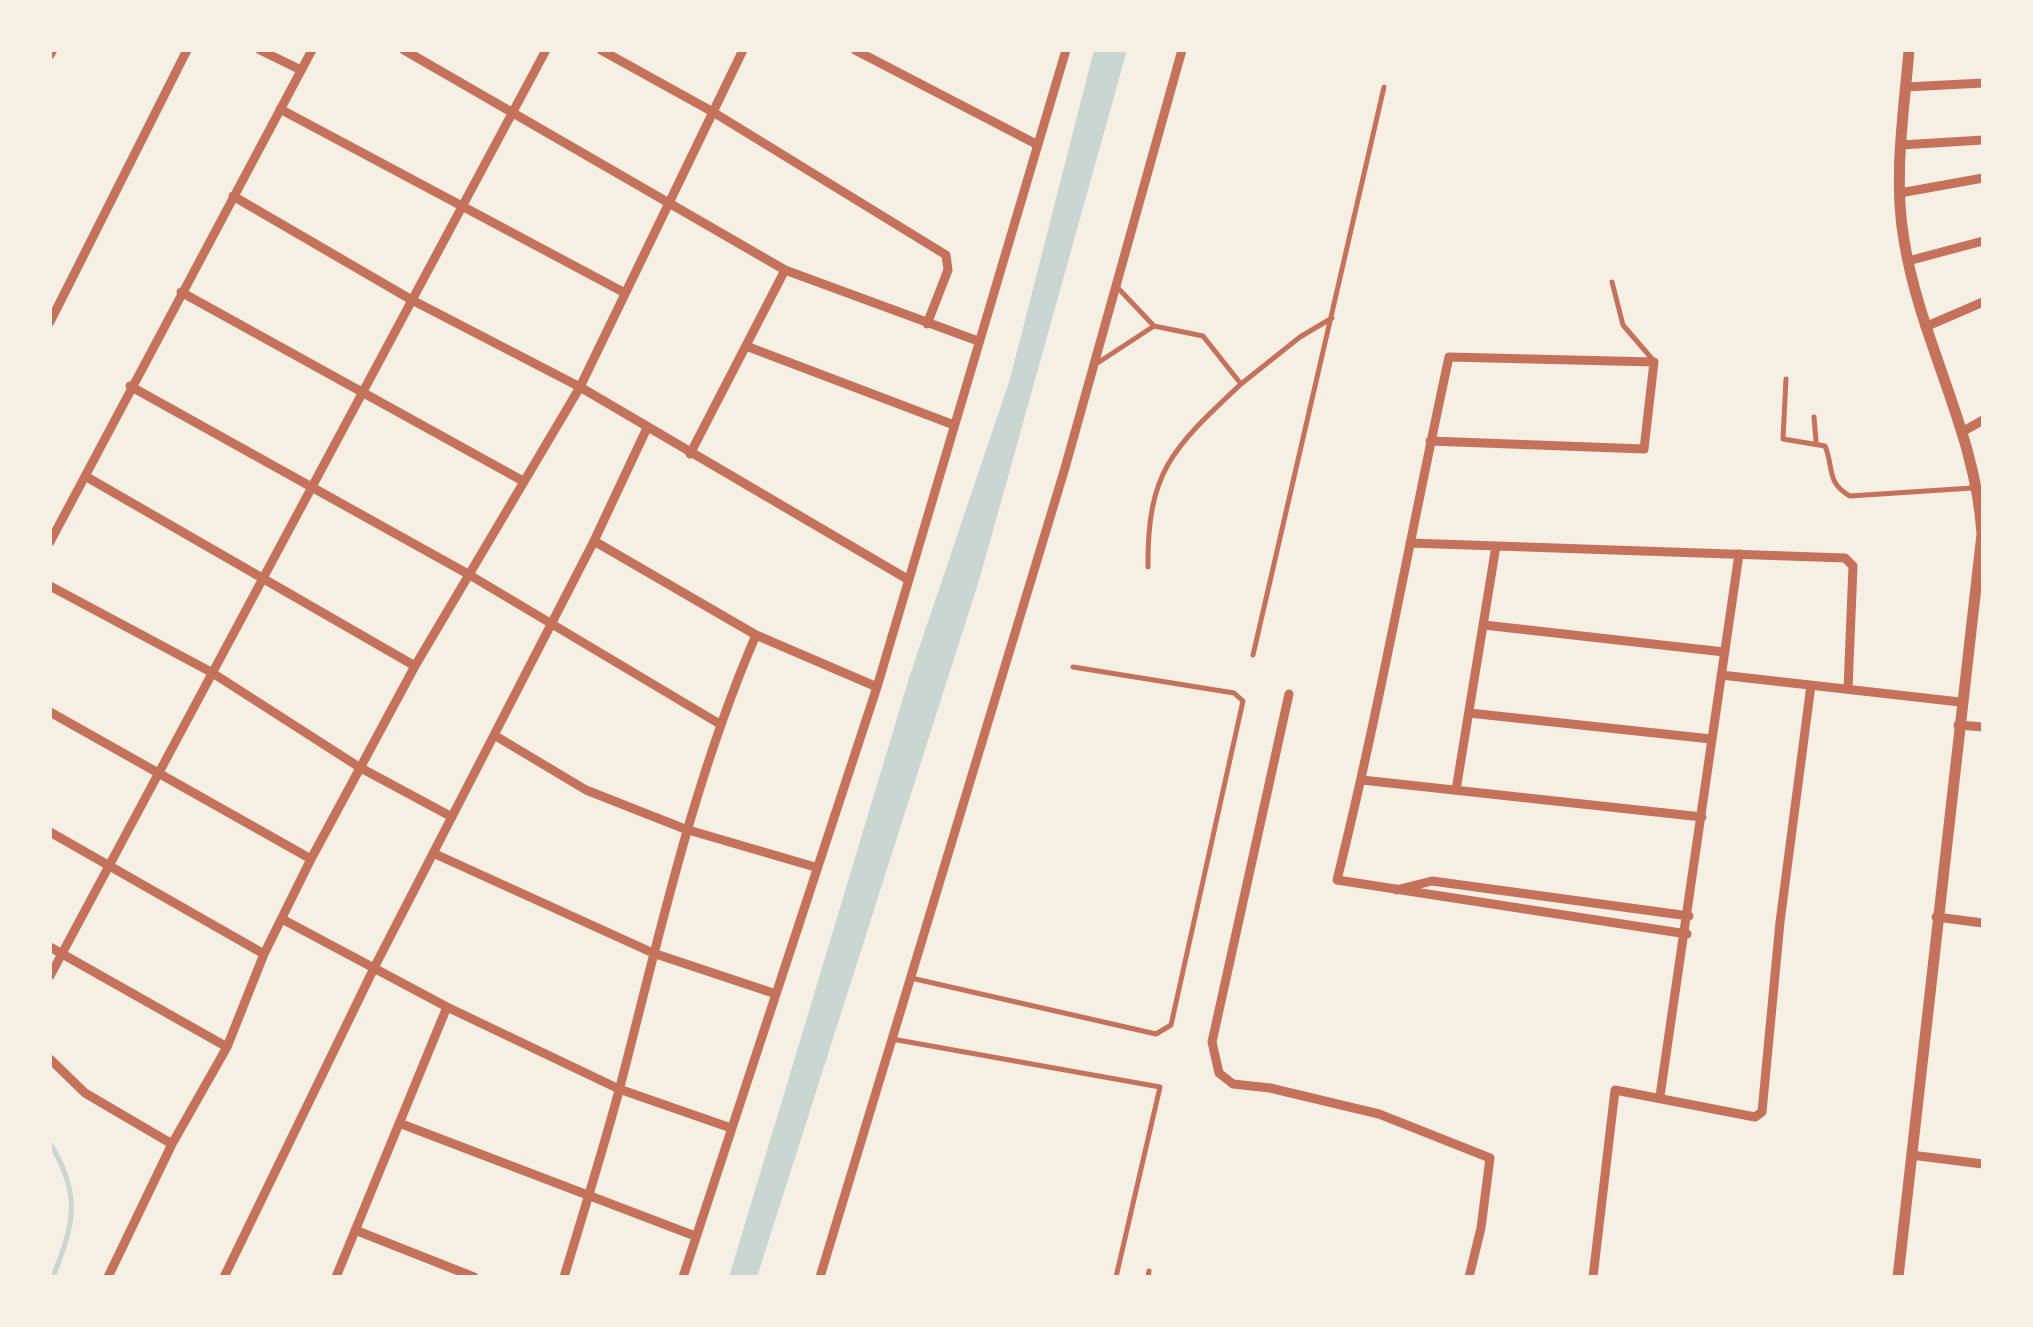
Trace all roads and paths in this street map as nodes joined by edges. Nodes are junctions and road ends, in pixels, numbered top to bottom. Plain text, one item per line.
1 (187, 50) edge
2 (260, 50) edge
3 (312, 50) edge
4 (404, 50) edge
5 (546, 50) edge
6 (602, 50) edge
7 (743, 50) edge
8 (855, 50) edge
9 (1066, 50) edge
10 (1182, 50) edge
11 (1909, 50) edge
12 (301, 70) junction
13 (1983, 84) edge
14 (1384, 87) dead end
15 (1906, 87) junction
16 (280, 109) junction
17 (713, 112) junction
18 (510, 113) junction
19 (1983, 140) edge
20 (1038, 145) junction
21 (1901, 145) junction
22 (1983, 178) edge
23 (1900, 193) junction
24 (233, 196) junction
25 (462, 204) junction
26 (668, 204) junction
27 (1983, 241) edge
28 (1908, 260) junction
29 (786, 270) junction
30 (1612, 282) dead end
31 (1116, 286) junction
32 (181, 292) junction
33 (625, 293) junction
34 (410, 299) junction
35 (1983, 302) edge
36 (1333, 317) junction
37 (50, 322) edge
38 (927, 324) junction
39 (1154, 326) junction
40 (1926, 326) junction
41 (978, 341) junction
42 (746, 346) junction
43 (1654, 362) junction
44 (1094, 365) junction
45 (1786, 378) dead end
46 (1241, 384) junction
47 (130, 386) junction
48 (580, 386) junction
49 (360, 389) junction
50 (1814, 417) dead end
51 (1983, 420) edge
52 (954, 425) junction
53 (647, 428) junction
54 (1962, 432) junction
55 (1430, 441) junction
56 (1816, 441) junction
57 (690, 454) junction
58 (85, 476) junction
59 (524, 481) junction
60 (310, 486) junction
61 (1979, 488) junction
62 (1982, 534) edge
63 (50, 542) edge
64 (594, 542) junction
65 (1410, 543) junction
66 (1496, 546) junction
67 (1739, 554) junction
68 (1148, 567) dead end
69 (468, 574) junction
70 (261, 576) junction
71 (909, 580) junction
72 (50, 586) edge
73 (550, 625) junction
74 (1484, 625) junction
75 (756, 634) junction
76 (1724, 652) junction
77 (1254, 655) dead end
78 (415, 666) junction
79 (1074, 667) dead end
80 (211, 672) junction
81 (1721, 675) junction
82 (1811, 685) junction
83 (877, 687) junction
84 (1848, 689) junction
85 (1289, 694) dead end
86 (1960, 702) junction
87 (50, 712) edge
88 (1469, 713) junction
89 (718, 723) junction
90 (1958, 725) junction
91 (1983, 727) edge
92 (494, 735) junction
93 (1711, 739) junction
94 (360, 767) junction
95 (158, 773) junction
96 (1362, 780) junction
97 (1456, 790) junction
98 (452, 817) junction
99 (1702, 818) junction
100 (685, 830) junction
101 (50, 832) edge
102 (433, 853) junction
103 (310, 859) junction
104 (109, 863) junction
105 (815, 867) junction
106 (1396, 890) junction
107 (1689, 916) junction
108 (1936, 916) junction
109 (282, 919) junction
110 (1983, 924) edge
111 (1687, 934) junction
112 (50, 947) edge
113 (653, 953) junction
114 (62, 954) junction
115 (264, 954) junction
116 (375, 966) junction
117 (50, 976) edge
118 (911, 978) junction
119 (773, 993) junction
120 (447, 1008) junction
121 (892, 1039) junction
122 (227, 1047) junction
123 (50, 1059) edge
124 (619, 1089) junction
125 (1660, 1096) junction
126 (399, 1122) junction
127 (730, 1128) junction
128 (172, 1144) junction
129 (1912, 1155) junction
130 (1983, 1164) edge
131 (587, 1198) junction
132 (355, 1230) junction
133 (695, 1236) junction
134 (108, 1277) edge
135 (224, 1277) edge
136 (336, 1277) edge
137 (474, 1277) edge
138 (564, 1277) edge
139 (682, 1277) edge
140 (820, 1277) edge
141 (1116, 1277) edge
142 (1468, 1277) edge
143 (1593, 1277) edge
144 (1898, 1277) edge

1 - 37 street
2 - 12 street
3 - 12 street
4 - 18 street
5 - 18 street
6 - 17 street
7 - 17 street
8 - 20 street
9 - 20 street
10 - 31 street
11 - 15 street
12 - 16 street
13 - 15 street
14 - 36 lane
15 - 21 street
16 - 24 street
16 - 25 street
17 - 26 street
17 - 38 street
18 - 25 street
18 - 26 street
19 - 21 street
20 - 41 street
21 - 23 street
22 - 23 street
23 - 28 street
24 - 32 street
24 - 34 street
25 - 33 street
25 - 34 street
26 - 29 street
26 - 33 street
27 - 28 street
28 - 40 street
29 - 38 street
29 - 42 street
30 - 43 lane
31 - 39 lane
31 - 44 street
32 - 47 street
32 - 49 street
33 - 48 street
34 - 48 street
34 - 49 street
35 - 40 street
36 - 46 lane
36 - 77 lane
38 - 41 street
39 - 44 lane
39 - 46 lane
40 - 54 street
41 - 52 street
42 - 52 street
42 - 57 street
43 - 55 street
43 - 55 street
44 - 118 street
45 - 56 lane
46 - 68 lane
47 - 58 street
47 - 60 street
48 - 53 street
48 - 59 street
49 - 59 street
49 - 60 street
50 - 56 lane
51 - 54 street
52 - 71 street
53 - 57 street
53 - 64 street
54 - 61 street
55 - 65 street
56 - 61 lane
57 - 71 street
58 - 63 street
58 - 70 street
59 - 69 street
60 - 69 street
60 - 70 street
61 - 62 street
62 - 86 street
64 - 73 street
64 - 75 street
65 - 66 street
65 - 96 street
66 - 67 street
66 - 74 street
67 - 76 street
67 - 84 street
69 - 73 street
69 - 78 street
70 - 78 street
70 - 80 street
71 - 83 street
72 - 80 street
73 - 89 street
73 - 92 street
74 - 76 street
74 - 88 street
75 - 83 street
75 - 89 street
76 - 81 street
78 - 94 street
79 - 118 lane
80 - 94 street
80 - 95 street
81 - 82 street
81 - 93 street
82 - 84 street
82 - 125 street
83 - 105 street
84 - 86 street
85 - 142 street
86 - 90 street
87 - 95 street
88 - 93 street
88 - 97 street
89 - 100 street
90 - 91 street
90 - 108 street
92 - 98 street
92 - 100 street
93 - 99 street
94 - 98 street
94 - 103 street
95 - 103 street
95 - 104 street
96 - 97 street
96 - 106 street
97 - 99 street
98 - 102 street
99 - 107 street
100 - 105 street
100 - 113 street
101 - 104 street
102 - 113 street
102 - 116 street
103 - 109 street
104 - 114 street
104 - 115 street
105 - 119 street
106 - 107 street
106 - 111 street
107 - 111 street
108 - 110 street
108 - 129 street
109 - 115 street
109 - 116 street
111 - 125 street
112 - 114 street
113 - 119 street
113 - 124 street
114 - 117 street
114 - 122 street
115 - 122 street
116 - 120 street
116 - 135 street
118 - 121 street
119 - 127 street
120 - 124 street
120 - 126 street
121 - 140 street
121 - 141 lane
122 - 128 street
123 - 128 street
124 - 127 street
124 - 131 street
125 - 143 street
126 - 131 street
126 - 132 street
127 - 133 street
128 - 134 street
129 - 130 street
129 - 144 street
131 - 133 street
131 - 138 street
132 - 136 street
132 - 137 street
133 - 139 street

